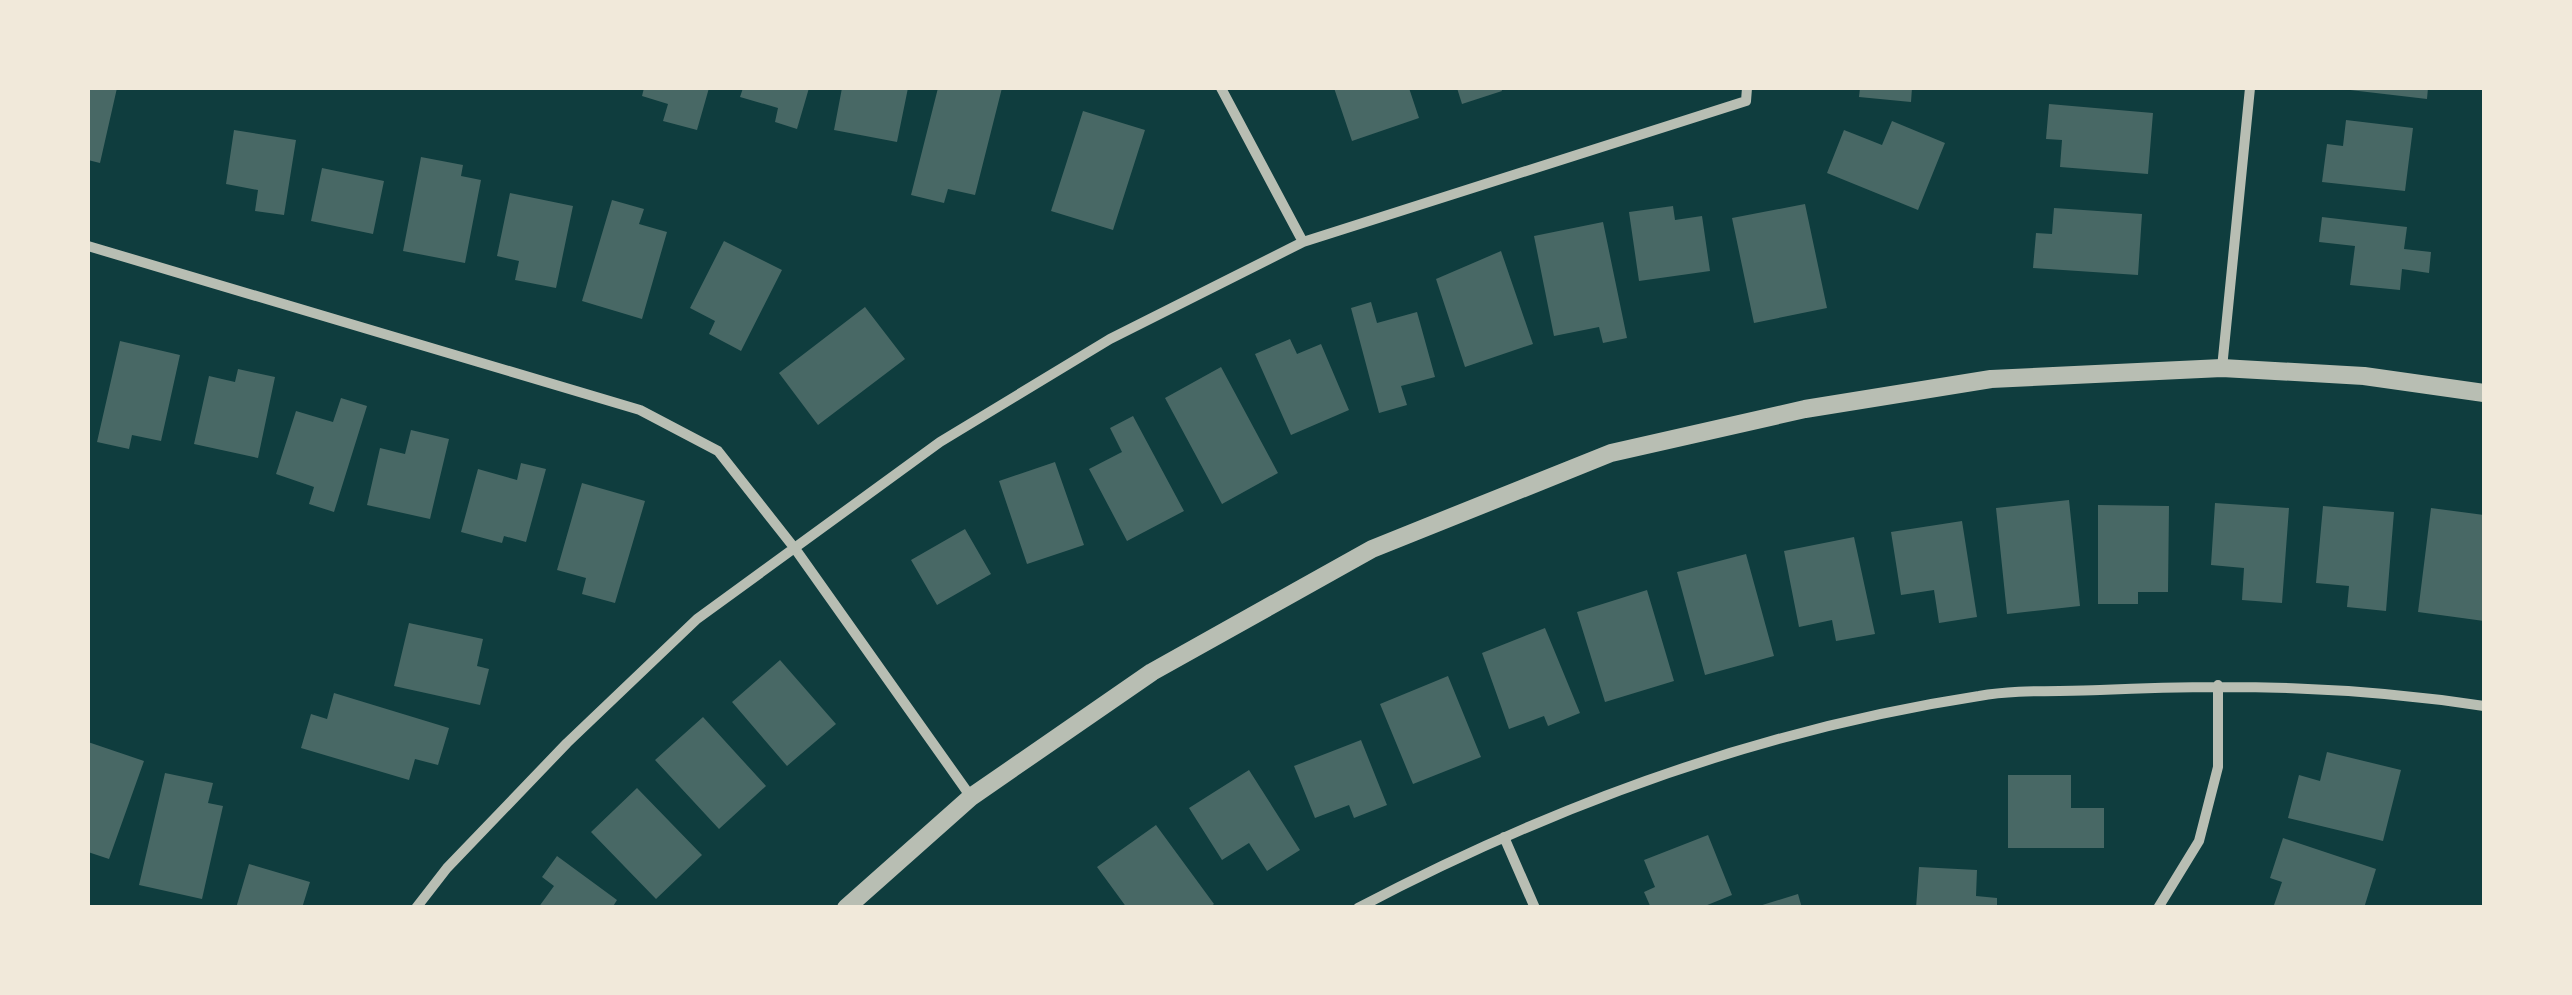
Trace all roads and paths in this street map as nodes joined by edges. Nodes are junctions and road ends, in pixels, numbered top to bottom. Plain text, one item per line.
1 (1221, 88) edge
2 (1747, 88) edge
3 (2250, 88) edge
4 (1303, 242) junction
5 (88, 246) edge
6 (2222, 368) junction
7 (2484, 393) edge
8 (796, 550) junction
9 (2218, 685) junction
10 (2484, 706) edge
11 (970, 797) junction
12 (1504, 837) junction
13 (416, 908) edge
14 (846, 908) edge
15 (1358, 908) edge
16 (1535, 908) edge
17 (2158, 908) edge

1 - 4 street
2 - 4 street
3 - 6 street
4 - 8 street
5 - 8 street
6 - 7 street
6 - 11 street
8 - 11 street
8 - 13 street
9 - 10 street
9 - 12 street
9 - 17 street
11 - 14 street
12 - 15 street
12 - 16 street

